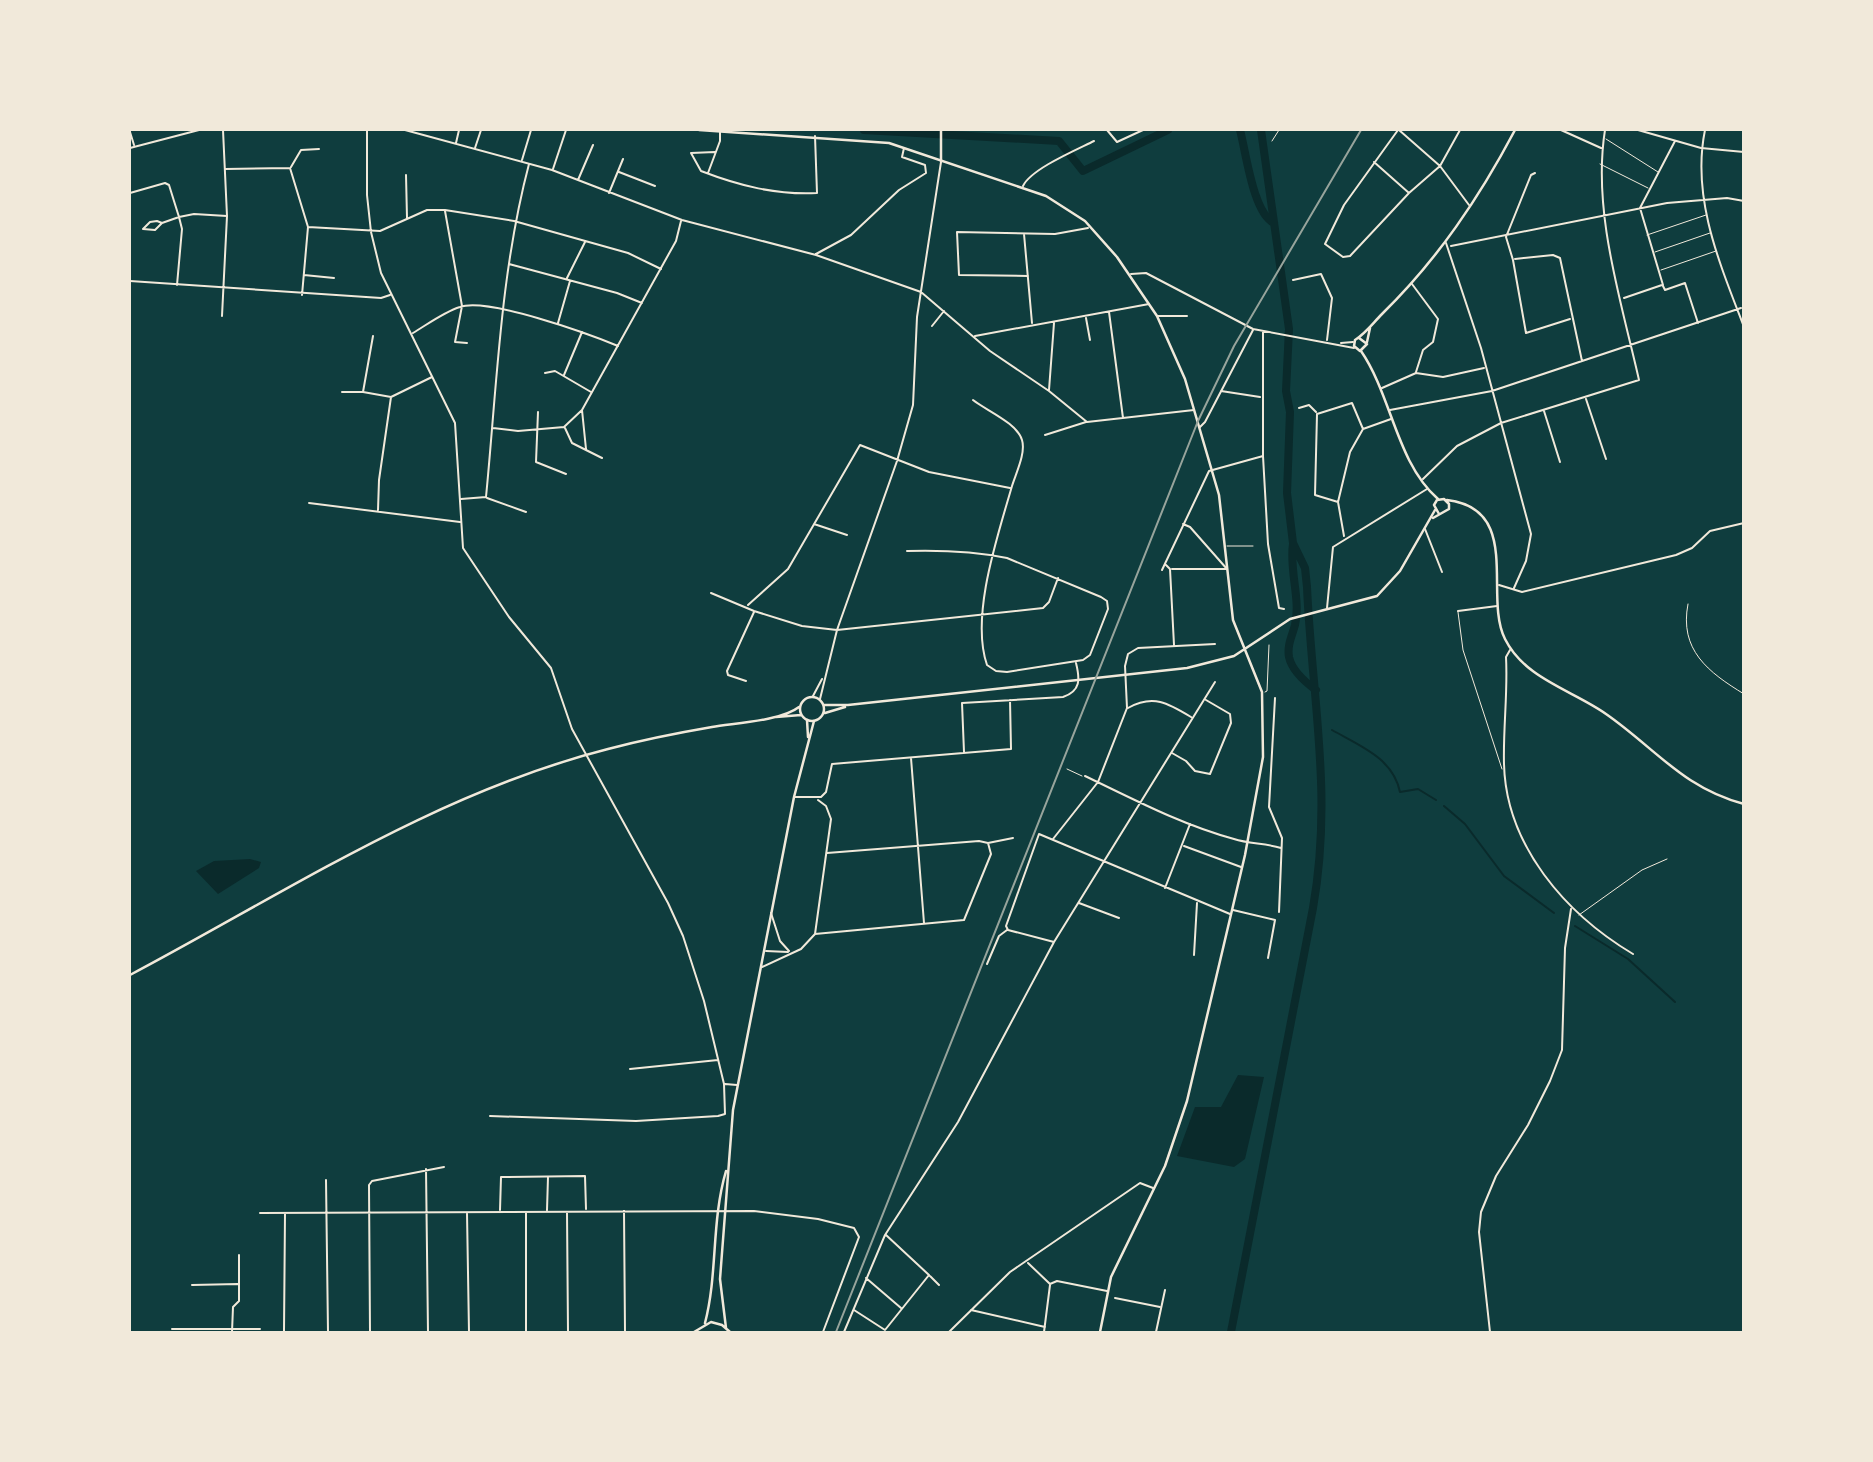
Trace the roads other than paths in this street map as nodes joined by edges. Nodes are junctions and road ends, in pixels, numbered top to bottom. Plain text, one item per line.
1 (172, 130) edge
2 (199, 130) edge
3 (223, 130) edge
4 (367, 130) edge
5 (405, 130) edge
6 (459, 130) edge
7 (481, 130) edge
8 (531, 130) edge
9 (566, 130) edge
10 (699, 130) edge
11 (941, 130) edge
12 (1107, 130) edge
13 (1143, 130) edge
14 (1279, 130) edge
15 (1398, 130) edge
16 (1459, 130) edge
17 (1515, 130) edge
18 (1561, 130) edge
19 (1605, 130) edge
20 (1638, 130) edge
21 (1705, 130) edge
22 (130, 132) edge
23 (720, 132) junction
24 (173, 136) junction
25 (816, 136) junction
26 (1604, 138) junction
27 (1094, 141) dead end
28 (1272, 141) dead end
29 (1675, 141) junction
30 (455, 144) junction
31 (593, 145) dead end
32 (134, 146) junction
33 (905, 147) junction
34 (130, 148) edge
35 (1602, 148) junction
36 (1701, 148) junction
37 (319, 149) dead end
38 (475, 149) junction
39 (715, 152) junction
40 (1744, 152) edge
41 (623, 159) dead end
42 (521, 161) junction
43 (941, 161) junction
44 (1374, 161) junction
45 (530, 163) junction
46 (1600, 163) junction
47 (1440, 166) junction
48 (290, 168) junction
49 (225, 169) junction
50 (552, 170) junction
51 (619, 172) junction
52 (1659, 172) junction
53 (1535, 173) dead end
54 (708, 174) junction
55 (406, 175) dead end
56 (578, 181) junction
57 (655, 186) dead end
58 (1023, 186) junction
59 (1650, 189) junction
60 (130, 193) edge
61 (1409, 193) junction
62 (609, 194) junction
63 (1703, 199) junction
64 (1744, 201) edge
65 (1470, 208) junction
66 (1640, 208) junction
67 (445, 210) junction
68 (1706, 215) junction
69 (227, 216) junction
70 (1603, 216) junction
71 (179, 217) junction
72 (407, 219) junction
73 (514, 220) junction
74 (681, 220) junction
75 (162, 223) junction
76 (1090, 227) junction
77 (308, 228) junction
78 (371, 232) junction
79 (1024, 232) junction
80 (1711, 232) junction
81 (1647, 235) junction
82 (1506, 237) junction
83 (587, 241) junction
84 (1446, 243) junction
85 (1450, 247) junction
86 (1716, 251) junction
87 (1653, 252) junction
88 (816, 255) junction
89 (1513, 260) junction
90 (509, 264) junction
91 (661, 269) junction
92 (1658, 271) junction
93 (1130, 274) junction
94 (303, 275) junction
95 (1028, 276) junction
96 (334, 278) dead end
97 (569, 279) junction
98 (1293, 280) dead end
99 (130, 281) edge
100 (1412, 284) junction
101 (1662, 285) junction
102 (177, 286) junction
103 (224, 290) junction
104 (920, 292) junction
105 (302, 295) junction
106 (390, 295) junction
107 (1622, 298) junction
108 (642, 303) junction
109 (1149, 304) junction
110 (462, 306) junction
111 (1741, 307) dead end
112 (1737, 309) junction
113 (502, 311) junction
114 (945, 311) junction
115 (1109, 311) junction
116 (222, 316) dead end
117 (1157, 316) junction
118 (1187, 316) dead end
119 (1086, 317) junction
120 (1570, 319) junction
121 (1054, 321) junction
122 (558, 323) junction
123 (1698, 323) junction
124 (1032, 324) junction
125 (932, 326) dead end
126 (1744, 327) edge
127 (1370, 328) junction
128 (1253, 329) junction
129 (582, 331) junction
130 (1263, 331) junction
131 (411, 334) junction
132 (373, 336) dead end
133 (974, 336) junction
134 (1359, 338) junction
135 (1090, 340) dead end
136 (1327, 341) junction
137 (1354, 342) junction
138 (1367, 342) junction
139 (467, 343) dead end
140 (1340, 344) junction
141 (619, 346) junction
142 (1631, 346) junction
143 (1355, 348) junction
144 (1366, 348) junction
145 (1360, 351) junction
146 (1367, 361) junction
147 (1582, 362) junction
148 (1485, 367) junction
149 (545, 373) dead end
150 (1416, 373) junction
151 (564, 375) junction
152 (434, 376) junction
153 (1379, 388) junction
154 (1049, 391) junction
155 (1220, 391) junction
156 (1492, 391) junction
157 (342, 392) dead end
158 (363, 392) junction
159 (592, 392) junction
160 (391, 397) junction
161 (1261, 397) junction
162 (1586, 398) junction
163 (973, 400) dead end
164 (1299, 408) dead end
165 (582, 410) junction
166 (1194, 410) junction
167 (1544, 410) junction
168 (1389, 411) junction
169 (538, 412) dead end
170 (1317, 413) junction
171 (1392, 418) junction
172 (1123, 419) junction
173 (1087, 422) junction
174 (1501, 423) junction
175 (564, 427) junction
176 (1200, 427) junction
177 (493, 428) junction
178 (1363, 429) junction
179 (538, 430) junction
180 (1045, 436) dead end
181 (586, 450) junction
182 (1263, 456) junction
183 (602, 458) dead end
184 (1606, 458) dead end
185 (897, 461) junction
186 (1560, 462) dead end
187 (1212, 469) junction
188 (566, 474) dead end
189 (1422, 480) junction
190 (1427, 488) junction
191 (1011, 489) junction
192 (1431, 492) junction
193 (486, 497) junction
194 (459, 499) junction
195 (1438, 499) junction
196 (1447, 500) junction
197 (1338, 502) junction
198 (309, 503) dead end
199 (1434, 503) junction
200 (1461, 503) junction
201 (1449, 508) junction
202 (1435, 510) junction
203 (378, 511) junction
204 (526, 512) dead end
205 (1439, 514) junction
206 (1431, 520) junction
207 (461, 522) junction
208 (1744, 523) edge
209 (813, 524) junction
210 (1182, 524) junction
211 (1425, 529) junction
212 (847, 535) dead end
213 (1344, 537) junction
214 (1226, 546) junction
215 (1253, 546) dead end
216 (907, 551) dead end
217 (993, 555) junction
218 (1166, 564) junction
219 (1170, 569) junction
220 (1227, 569) junction
221 (1162, 570) dead end
222 (1442, 572) dead end
223 (1059, 578) junction
224 (1499, 585) junction
225 (1514, 588) junction
226 (711, 593) dead end
227 (1688, 604) dead end
228 (747, 606) junction
229 (1498, 606) junction
230 (1284, 609) dead end
231 (1327, 610) junction
232 (754, 611) junction
233 (1458, 611) joint
234 (984, 615) junction
235 (837, 630) junction
236 (1215, 644) dead end
237 (1269, 645) dead end
238 (1174, 646) junction
239 (1511, 649) junction
240 (1245, 651) junction
241 (1076, 662) junction
242 (823, 678) junction
243 (746, 681) dead end
244 (1215, 682) dead end
245 (1262, 692) junction
246 (1744, 694) edge
247 (813, 696) junction
248 (1275, 698) dead end
249 (820, 699) junction
250 (1204, 699) junction
251 (1010, 700) junction
252 (824, 705) junction
253 (848, 705) junction
254 (799, 707) junction
255 (1127, 708) junction
256 (801, 715) junction
257 (823, 715) junction
258 (773, 717) junction
259 (1192, 717) junction
260 (807, 720) junction
261 (814, 721) junction
262 (808, 741) junction
263 (964, 752) junction
264 (1171, 752) junction
265 (585, 754) junction
266 (911, 757) junction
267 (1067, 769) dead end
268 (1504, 770) junction
269 (1085, 776) joint
270 (1098, 782) junction
271 (794, 797) junction
272 (818, 799) junction
273 (1140, 803) junction
274 (1744, 804) edge
275 (1190, 822) junction
276 (1013, 838) dead end
277 (1052, 839) junction
278 (1248, 840) junction
279 (988, 844) junction
280 (918, 846) junction
281 (1182, 846) junction
282 (1282, 849) junction
283 (827, 853) junction
284 (1667, 859) dead end
285 (1103, 861) junction
286 (1242, 867) junction
287 (1165, 889) junction
288 (1197, 902) junction
289 (1078, 903) junction
290 (1572, 911) junction
291 (1231, 912) junction
292 (1279, 912) dead end
293 (771, 913) junction
294 (1579, 915) junction
295 (1119, 918) dead end
296 (924, 924) junction
297 (1008, 930) junction
298 (815, 934) junction
299 (1054, 942) junction
300 (764, 951) junction
301 (789, 952) junction
302 (1633, 954) dead end
303 (1194, 955) dead end
304 (1268, 958) dead end
305 (987, 964) dead end
306 (761, 967) junction
307 (130, 975) edge
308 (719, 1060) junction
309 (629, 1069) dead end
310 (724, 1084) junction
311 (737, 1085) junction
312 (490, 1116) dead end
313 (728, 1166) junction
314 (444, 1167) dead end
315 (426, 1169) junction
316 (548, 1176) junction
317 (326, 1180) dead end
318 (1154, 1189) junction
319 (500, 1211) junction
320 (547, 1211) junction
321 (567, 1211) junction
322 (586, 1211) junction
323 (624, 1211) junction
324 (716, 1211) junction
325 (725, 1211) junction
326 (285, 1212) junction
327 (327, 1212) junction
328 (369, 1212) junction
329 (426, 1212) junction
330 (467, 1212) junction
331 (526, 1212) junction
332 (260, 1213) dead end
333 (885, 1235) junction
334 (239, 1255) dead end
335 (1026, 1262) junction
336 (929, 1275) junction
337 (866, 1278) junction
338 (239, 1284) junction
339 (939, 1284) dead end
340 (1050, 1284) junction
341 (191, 1285) dead end
342 (1165, 1290) dead end
343 (1108, 1291) junction
344 (1115, 1298) dead end
345 (1161, 1307) junction
346 (901, 1308) junction
347 (853, 1310) junction
348 (969, 1310) junction
349 (705, 1323) junction
350 (1045, 1327) junction
351 (726, 1328) junction
352 (172, 1329) dead end
353 (260, 1329) dead end
354 (232, 1331) edge
355 (284, 1332) edge
356 (328, 1332) edge
357 (370, 1332) edge
358 (428, 1332) edge
359 (469, 1332) edge
360 (526, 1332) edge
361 (568, 1332) edge
362 (625, 1332) edge
363 (694, 1332) edge
364 (730, 1332) edge
365 (823, 1332) edge
366 (844, 1332) edge
367 (949, 1332) edge
368 (1044, 1332) edge
369 (1100, 1332) edge
370 (1156, 1332) edge
371 (1490, 1332) edge

1 - 24 street
2 - 24 street
3 - 49 street
4 - 78 street
5 - 30 street
6 - 30 street
7 - 38 street
8 - 42 street
9 - 50 street
10 - 23 main road
11 - 43 main road
12 - 13 street
14 - 28 lane
15 - 44 street
15 - 47 street
16 - 47 street
17 - 65 main road
18 - 35 street
19 - 26 street
20 - 29 street
21 - 36 street
22 - 32 street
23 - 25 main road
23 - 39 street
24 - 32 street
25 - 33 main road
25 - 54 street
26 - 35 street
26 - 52 lane
27 - 58 street
29 - 36 street
29 - 52 street
30 - 38 street
31 - 56 street
32 - 34 street
33 - 43 main road
33 - 88 street
35 - 46 street
36 - 40 street
36 - 63 street
37 - 48 street
38 - 42 street
39 - 54 street
39 - 54 street
41 - 51 street
42 - 45 street
43 - 58 main road
43 - 104 street
44 - 61 street
44 - 61 street
45 - 50 street
45 - 73 street
46 - 59 lane
46 - 70 street
47 - 61 street
47 - 65 street
48 - 49 street
48 - 77 street
49 - 69 street
50 - 56 street
51 - 57 street
51 - 62 street
52 - 59 street
53 - 82 street
55 - 72 street
56 - 62 street
58 - 76 main road
59 - 66 street
60 - 71 street
62 - 74 street
63 - 64 street
63 - 66 street
63 - 68 street
65 - 84 main road
66 - 70 street
66 - 81 street
67 - 72 street
67 - 73 street
67 - 110 street
68 - 80 street
68 - 81 lane
69 - 71 street
69 - 103 street
70 - 82 street
70 - 107 street
71 - 75 street
71 - 102 street
72 - 78 street
73 - 83 street
73 - 90 street
74 - 88 street
74 - 91 street
75 - 75 street
76 - 79 street
76 - 93 main road
77 - 78 street
77 - 94 street
78 - 106 street
79 - 95 street
79 - 95 street
80 - 86 street
80 - 87 lane
81 - 87 street
82 - 85 street
82 - 89 street
83 - 91 street
83 - 97 street
84 - 85 street
84 - 100 main road
85 - 148 street
86 - 92 lane
86 - 112 street
87 - 92 street
88 - 104 street
89 - 120 street
89 - 120 street
90 - 97 street
90 - 113 street
91 - 108 street
92 - 101 street
93 - 109 main road
93 - 128 street
94 - 96 street
94 - 105 street
95 - 124 street
97 - 108 street
97 - 122 street
98 - 136 street
99 - 102 street
100 - 127 main road
100 - 150 street
101 - 107 street
101 - 123 street
102 - 103 street
103 - 105 street
103 - 116 street
104 - 114 street
104 - 185 street
105 - 106 street
106 - 131 street
107 - 142 street
108 - 141 street
109 - 115 street
109 - 117 main road
110 - 113 street
110 - 131 street
110 - 139 street
111 - 112 street
112 - 123 street
112 - 126 street
113 - 122 street
113 - 177 street
114 - 125 street
114 - 133 street
115 - 119 street
115 - 172 street
117 - 118 street
117 - 166 main road
119 - 121 street
119 - 135 street
120 - 147 street
121 - 124 street
121 - 154 street
122 - 129 street
123 - 142 street
124 - 133 street
127 - 134 main road
127 - 138 main road
128 - 130 street
128 - 155 street
129 - 141 street
129 - 151 street
130 - 136 street
130 - 161 street
131 - 152 street
132 - 158 street
133 - 154 street
134 - 137 main road
134 - 138 main road
136 - 140 street
137 - 140 street
137 - 143 main road
138 - 144 main road
140 - 143 street
141 - 159 street
142 - 147 street
142 - 162 street
143 - 145 main road
144 - 145 main road
144 - 146 main road
145 - 146 main road
146 - 153 main road
147 - 156 street
148 - 150 street
148 - 156 street
149 - 151 street
150 - 153 street
151 - 159 street
152 - 160 street
152 - 194 street
153 - 168 main road
154 - 173 street
155 - 161 street
155 - 176 street
156 - 168 street
156 - 174 street
157 - 158 street
158 - 160 street
159 - 165 street
160 - 203 street
161 - 182 street
162 - 167 street
162 - 184 street
163 - 191 street
164 - 170 street
165 - 175 street
165 - 181 street
166 - 172 street
166 - 176 main road
167 - 174 street
167 - 186 street
168 - 171 main road
169 - 179 street
170 - 178 street
170 - 197 street
171 - 178 street
171 - 189 main road
172 - 173 street
173 - 180 street
174 - 189 street
174 - 225 street
175 - 179 street
175 - 181 street
176 - 187 main road
177 - 179 street
177 - 193 street
178 - 197 street
179 - 188 street
181 - 183 street
182 - 187 street
182 - 230 street
185 - 191 street
185 - 209 street
185 - 235 street
187 - 210 street
187 - 214 main road
189 - 190 main road
190 - 192 main road
190 - 213 street
191 - 217 street
192 - 195 main road
192 - 199 main road
193 - 194 street
193 - 204 street
194 - 207 street
195 - 196 main road
195 - 199 main road
196 - 200 main road
196 - 201 main road
197 - 213 street
198 - 203 street
199 - 202 main road
200 - 201 main road
200 - 224 main road
201 - 205 main road
202 - 205 main road
202 - 206 main road
203 - 207 street
205 - 206 main road
206 - 211 main road
207 - 265 street
208 - 225 street
209 - 212 street
209 - 228 street
210 - 218 street
210 - 220 street
211 - 222 street
211 - 231 main road
213 - 231 street
214 - 215 lane
214 - 220 main road
216 - 217 street
217 - 223 street
217 - 234 street
218 - 219 street
218 - 221 street
219 - 220 street
219 - 238 street
220 - 240 main road
223 - 234 street
223 - 241 street
224 - 225 street
224 - 229 main road
226 - 228 street
227 - 246 lane
228 - 232 street
229 - 233 street
229 - 239 main road
231 - 240 main road
232 - 235 street
232 - 243 street
233 - 268 lane
234 - 235 street
234 - 241 street
235 - 242 street
236 - 238 street
237 - 245 lane
238 - 255 street
239 - 268 street
239 - 274 main road
240 - 245 main road
240 - 253 main road
241 - 251 street
242 - 247 street
242 - 249 street
244 - 250 street
245 - 278 main road
247 - 249 main road
247 - 254 main road
248 - 282 street
249 - 252 main road
250 - 259 street
250 - 264 street
251 - 263 street
251 - 263 street
252 - 253 main road
252 - 257 main road
253 - 257 main road
254 - 256 main road
254 - 258 main road
255 - 259 street
255 - 270 street
256 - 258 main road
256 - 260 main road
257 - 261 main road
258 - 265 main road
259 - 264 street
260 - 261 main road
260 - 262 main road
261 - 262 main road
262 - 271 main road
263 - 266 street
264 - 273 street
265 - 307 main road
265 - 308 street
266 - 272 street
266 - 280 street
267 - 269 lane
268 - 290 street
269 - 270 street
270 - 273 street
270 - 277 street
271 - 272 street
271 - 293 main road
272 - 283 street
273 - 275 street
273 - 285 street
275 - 278 street
275 - 281 street
276 - 279 street
277 - 285 street
277 - 297 street
278 - 282 street
278 - 286 main road
279 - 280 street
279 - 296 street
280 - 283 street
280 - 296 street
281 - 286 street
281 - 287 street
282 - 292 street
283 - 298 street
284 - 294 lane
285 - 287 street
285 - 289 street
286 - 291 main road
287 - 288 street
288 - 291 street
288 - 303 street
289 - 295 street
289 - 299 street
290 - 294 street
290 - 371 street
291 - 304 street
291 - 318 main road
293 - 300 main road
293 - 301 street
294 - 302 street
296 - 298 street
297 - 299 street
297 - 305 street
298 - 301 street
299 - 333 street
300 - 301 street
300 - 306 main road
301 - 306 street
306 - 311 main road
308 - 309 street
308 - 310 street
310 - 311 street
310 - 312 street
311 - 313 main road
313 - 324 main road
313 - 325 main road
314 - 315 street
315 - 328 street
315 - 329 street
316 - 319 street
316 - 320 street
316 - 322 street
317 - 327 street
318 - 335 street
318 - 343 main road
319 - 330 street
319 - 331 street
320 - 321 street
320 - 331 street
321 - 322 street
321 - 361 street
322 - 323 street
323 - 324 street
323 - 362 street
324 - 325 street
324 - 349 main road
325 - 351 main road
325 - 365 street
326 - 327 street
326 - 332 street
326 - 355 street
327 - 328 street
327 - 356 street
328 - 329 street
328 - 357 street
329 - 330 street
329 - 358 street
330 - 359 street
331 - 360 street
333 - 336 street
333 - 337 street
334 - 338 street
335 - 340 street
335 - 348 street
336 - 339 street
336 - 346 street
337 - 346 street
337 - 347 street
338 - 341 street
338 - 354 street
340 - 343 street
340 - 350 street
342 - 345 street
343 - 369 main road
344 - 345 street
345 - 370 street
346 - 347 street
347 - 366 street
348 - 350 street
348 - 367 street
349 - 351 main road
349 - 363 main road
350 - 368 street
351 - 364 main road
352 - 354 street
353 - 354 street

